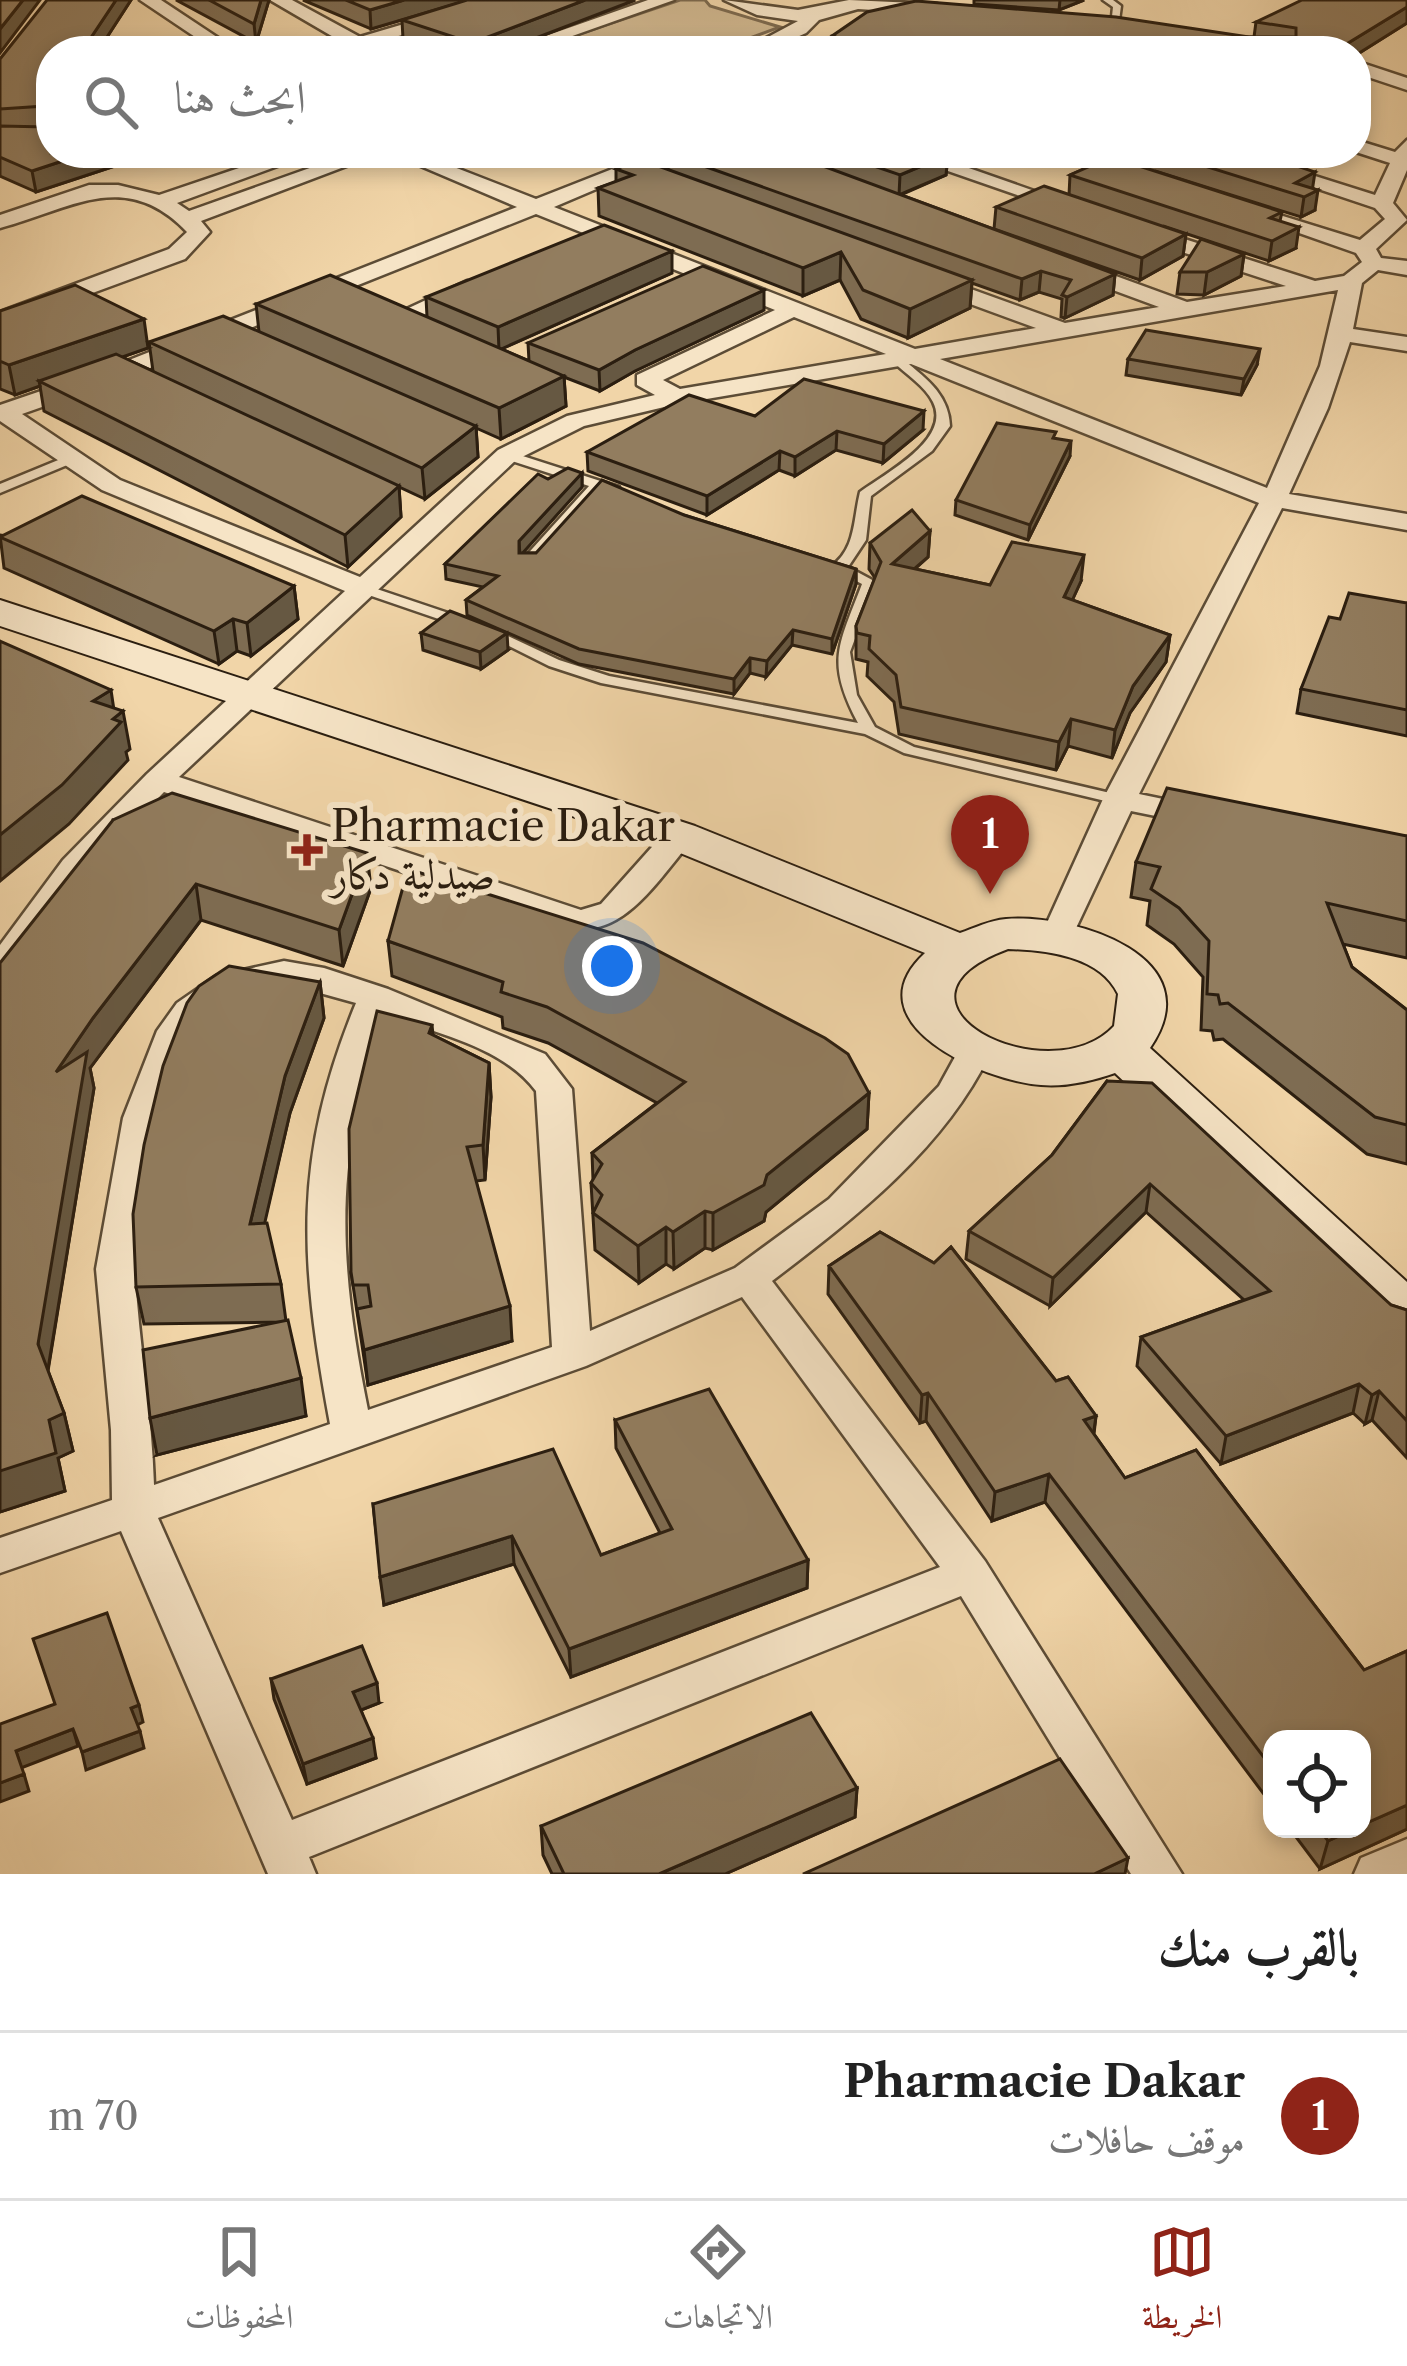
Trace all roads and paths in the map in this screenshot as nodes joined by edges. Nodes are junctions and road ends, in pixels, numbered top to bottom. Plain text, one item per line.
1 (149, 0) edge
2 (279, 0) edge
3 (428, 0) edge
4 (503, 0) edge
5 (665, 0) edge
6 (734, 0) edge
7 (946, 0) edge
8 (1107, 0) edge
9 (860, 2) edge
10 (591, 4) dead end
11 (926, 8) junction
12 (965, 12) edge
13 (462, 14) junction
14 (622, 14) junction
15 (815, 14) junction
16 (1106, 25) joint
17 (1137, 29) edge
18 (205, 36) edge
19 (345, 36) edge
20 (401, 36) edge
21 (557, 36) edge
22 (783, 36) edge
23 (1371, 72) edge
24 (1407, 84) edge
25 (1371, 151) edge
26 (1403, 161) edge
27 (259, 168) edge
28 (329, 168) edge
29 (438, 168) edge
30 (952, 168) edge
31 (1111, 168) edge
32 (1263, 168) edge
33 (626, 169) joint
34 (1166, 185) edge
35 (670, 186) edge
36 (1210, 199) edge
37 (157, 203) junction
38 (536, 206) junction
39 (1085, 212) edge
40 (1395, 215) edge
41 (190, 218) junction
42 (1108, 220) edge
43 (0, 222) edge
44 (601, 232) junction
45 (565, 246) edge
46 (1369, 256) junction
47 (1043, 257) edge
48 (1407, 268) edge
49 (707, 272) junction
50 (914, 275) edge
51 (492, 277) edge
52 (1351, 280) junction
53 (328, 287) junction
54 (670, 287) edge
55 (1310, 287) junction
56 (796, 308) junction
57 (1189, 310) junction
58 (379, 311) junction
59 (0, 320) edge
60 (220, 329) junction
61 (1069, 333) junction
62 (1344, 334) junction
63 (436, 337) edge
64 (1407, 344) edge
65 (261, 347) edge
66 (907, 357) junction
67 (122, 371) junction
68 (645, 380) junction
69 (161, 389) edge
70 (677, 397) junction
71 (628, 407) junction
72 (496, 451) junction
73 (68, 460) junction
74 (597, 484) junction
75 (0, 489) edge
76 (630, 494) edge
77 (1272, 500) junction
78 (1407, 522) edge
79 (528, 562) edge
80 (820, 562) edge
81 (841, 568) junction
82 (362, 588) junction
83 (0, 612) edge
84 (247, 698) junction
85 (869, 730) junction
86 (158, 780) junction
87 (1118, 799) junction
88 (1229, 823) edge
89 (679, 836) junction
90 (1057, 936) junction
91 (957, 949) junction
92 (0, 968) edge
93 (376, 997) junction
94 (1120, 1050) junction
95 (974, 1054) junction
96 (749, 1277) junction
97 (1407, 1315) edge
98 (572, 1355) junction
99 (352, 1432) junction
100 (133, 1510) junction
101 (0, 1556) edge
102 (970, 1574) junction
103 (287, 1860) edge
104 (1407, 1861) edge
105 (1158, 1874) edge
106 (1378, 1874) edge

1 - 18 street
2 - 19 street
3 - 13 street
4 - 13 street
5 - 14 street
6 - 15 street
7 - 11 lane
8 - 16 lane
9 - 11 street
9 - 15 street
10 - 14 street
11 - 12 street
13 - 20 street
14 - 21 street
15 - 22 street
16 - 17 street
23 - 24 street
25 - 26 street
26 - 40 street
27 - 37 street
28 - 41 street
29 - 38 street
30 - 39 street
31 - 34 street
32 - 40 street
33 - 35 street
33 - 38 street
36 - 46 street
37 - 41 street
37 - 43 street
38 - 44 street
38 - 53 street
40 - 46 street
41 - 59 street
42 - 55 street
44 - 45 street
44 - 49 street
46 - 48 street
46 - 52 street
47 - 57 street
49 - 54 street
49 - 56 street
50 - 61 street
51 - 58 street
52 - 55 street
52 - 62 street
53 - 58 street
53 - 60 street
55 - 57 street
56 - 66 street
56 - 68 street
57 - 61 street
58 - 63 street
60 - 65 street
60 - 67 street
61 - 66 street
62 - 64 street
62 - 77 street
66 - 70 street
66 - 77 street
66 - 81 lane
67 - 69 street
67 - 73 street
68 - 70 street
68 - 71 street
70 - 71 street
71 - 72 street
72 - 74 lane
72 - 82 street
73 - 75 lane
73 - 82 street
74 - 76 lane
74 - 79 lane
77 - 78 street
77 - 87 street
80 - 81 lane
81 - 85 lane
82 - 84 street
82 - 85 lane
83 - 84 street
84 - 86 street
84 - 89 street
85 - 87 lane
86 - 89 street
86 - 92 street
87 - 88 street
87 - 90 street
89 - 91 street
90 - 91 street
90 - 94 street
91 - 95 street
93 - 98 street
93 - 99 street
93 - 100 street
94 - 95 street
94 - 97 street
95 - 96 street
96 - 98 street
96 - 102 street
98 - 99 street
99 - 100 street
100 - 101 street
100 - 103 street
102 - 103 street
102 - 105 street
104 - 106 street

